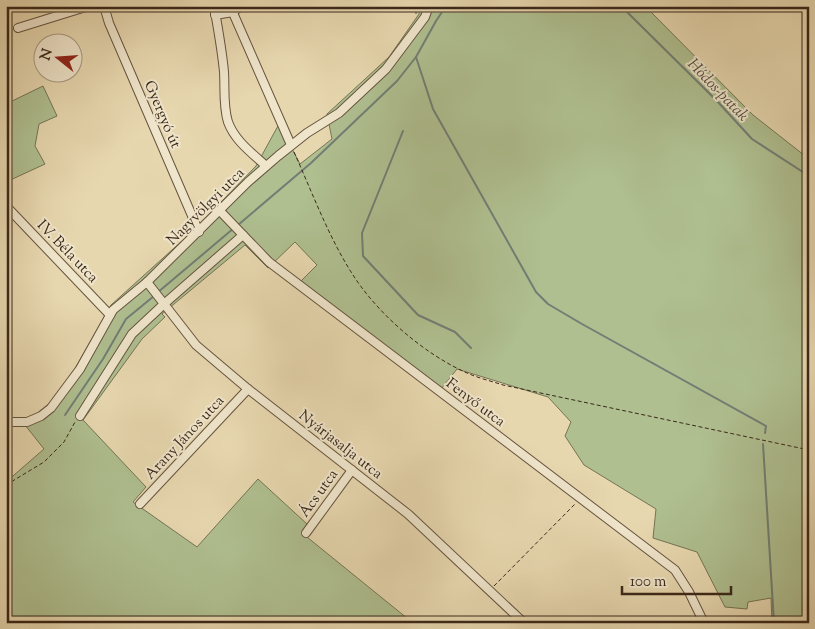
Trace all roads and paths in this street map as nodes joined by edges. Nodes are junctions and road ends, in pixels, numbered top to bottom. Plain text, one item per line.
1 (89, 6) edge
2 (104, 6) edge
3 (214, 6) edge
4 (241, 6) edge
5 (429, 6) edge
6 (232, 9) edge
7 (216, 15) junction
8 (18, 28) dead end
9 (291, 145) junction
10 (266, 166) junction
11 (6, 206) edge
12 (220, 211) junction
13 (238, 229) junction
14 (199, 232) junction
15 (147, 282) junction
16 (159, 297) junction
17 (110, 315) junction
18 (248, 389) junction
19 (80, 416) joint
20 (6, 422) edge
21 (809, 450) edge
22 (352, 470) junction
23 (6, 485) edge
24 (581, 499) junction
25 (140, 504) dead end
26 (306, 533) dead end
27 (490, 590) junction
28 (524, 623) edge
29 (704, 623) edge

1 - 8 street
2 - 14 street, Gyergyó út
3 - 7 street
4 - 6 street
5 - 9 street, Nagyvölgyi utca
6 - 7 street
6 - 9 street
7 - 10 street
9 - 10 street, Nagyvölgyi utca
9 - 21 path
10 - 12 street, Nagyvölgyi utca
11 - 17 street, IV. Béla utca
12 - 13 street, Fenyő utca
12 - 14 street, Nagyvölgyi utca
13 - 16 street
13 - 24 street, Fenyő utca
14 - 15 street, Nagyvölgyi utca
15 - 16 street, Nyárjasalja utca
15 - 17 street, Nagyvölgyi utca
16 - 18 street, Nyárjasalja utca
16 - 19 street
17 - 20 street, Nagyvölgyi utca
18 - 22 street, Nyárjasalja utca
18 - 25 street, Arany János utca
19 - 23 path
22 - 26 street, Ács utca
22 - 27 street, Nyárjasalja utca
24 - 27 path
24 - 29 street, Fenyő utca
27 - 28 street, Nyárjasalja utca

